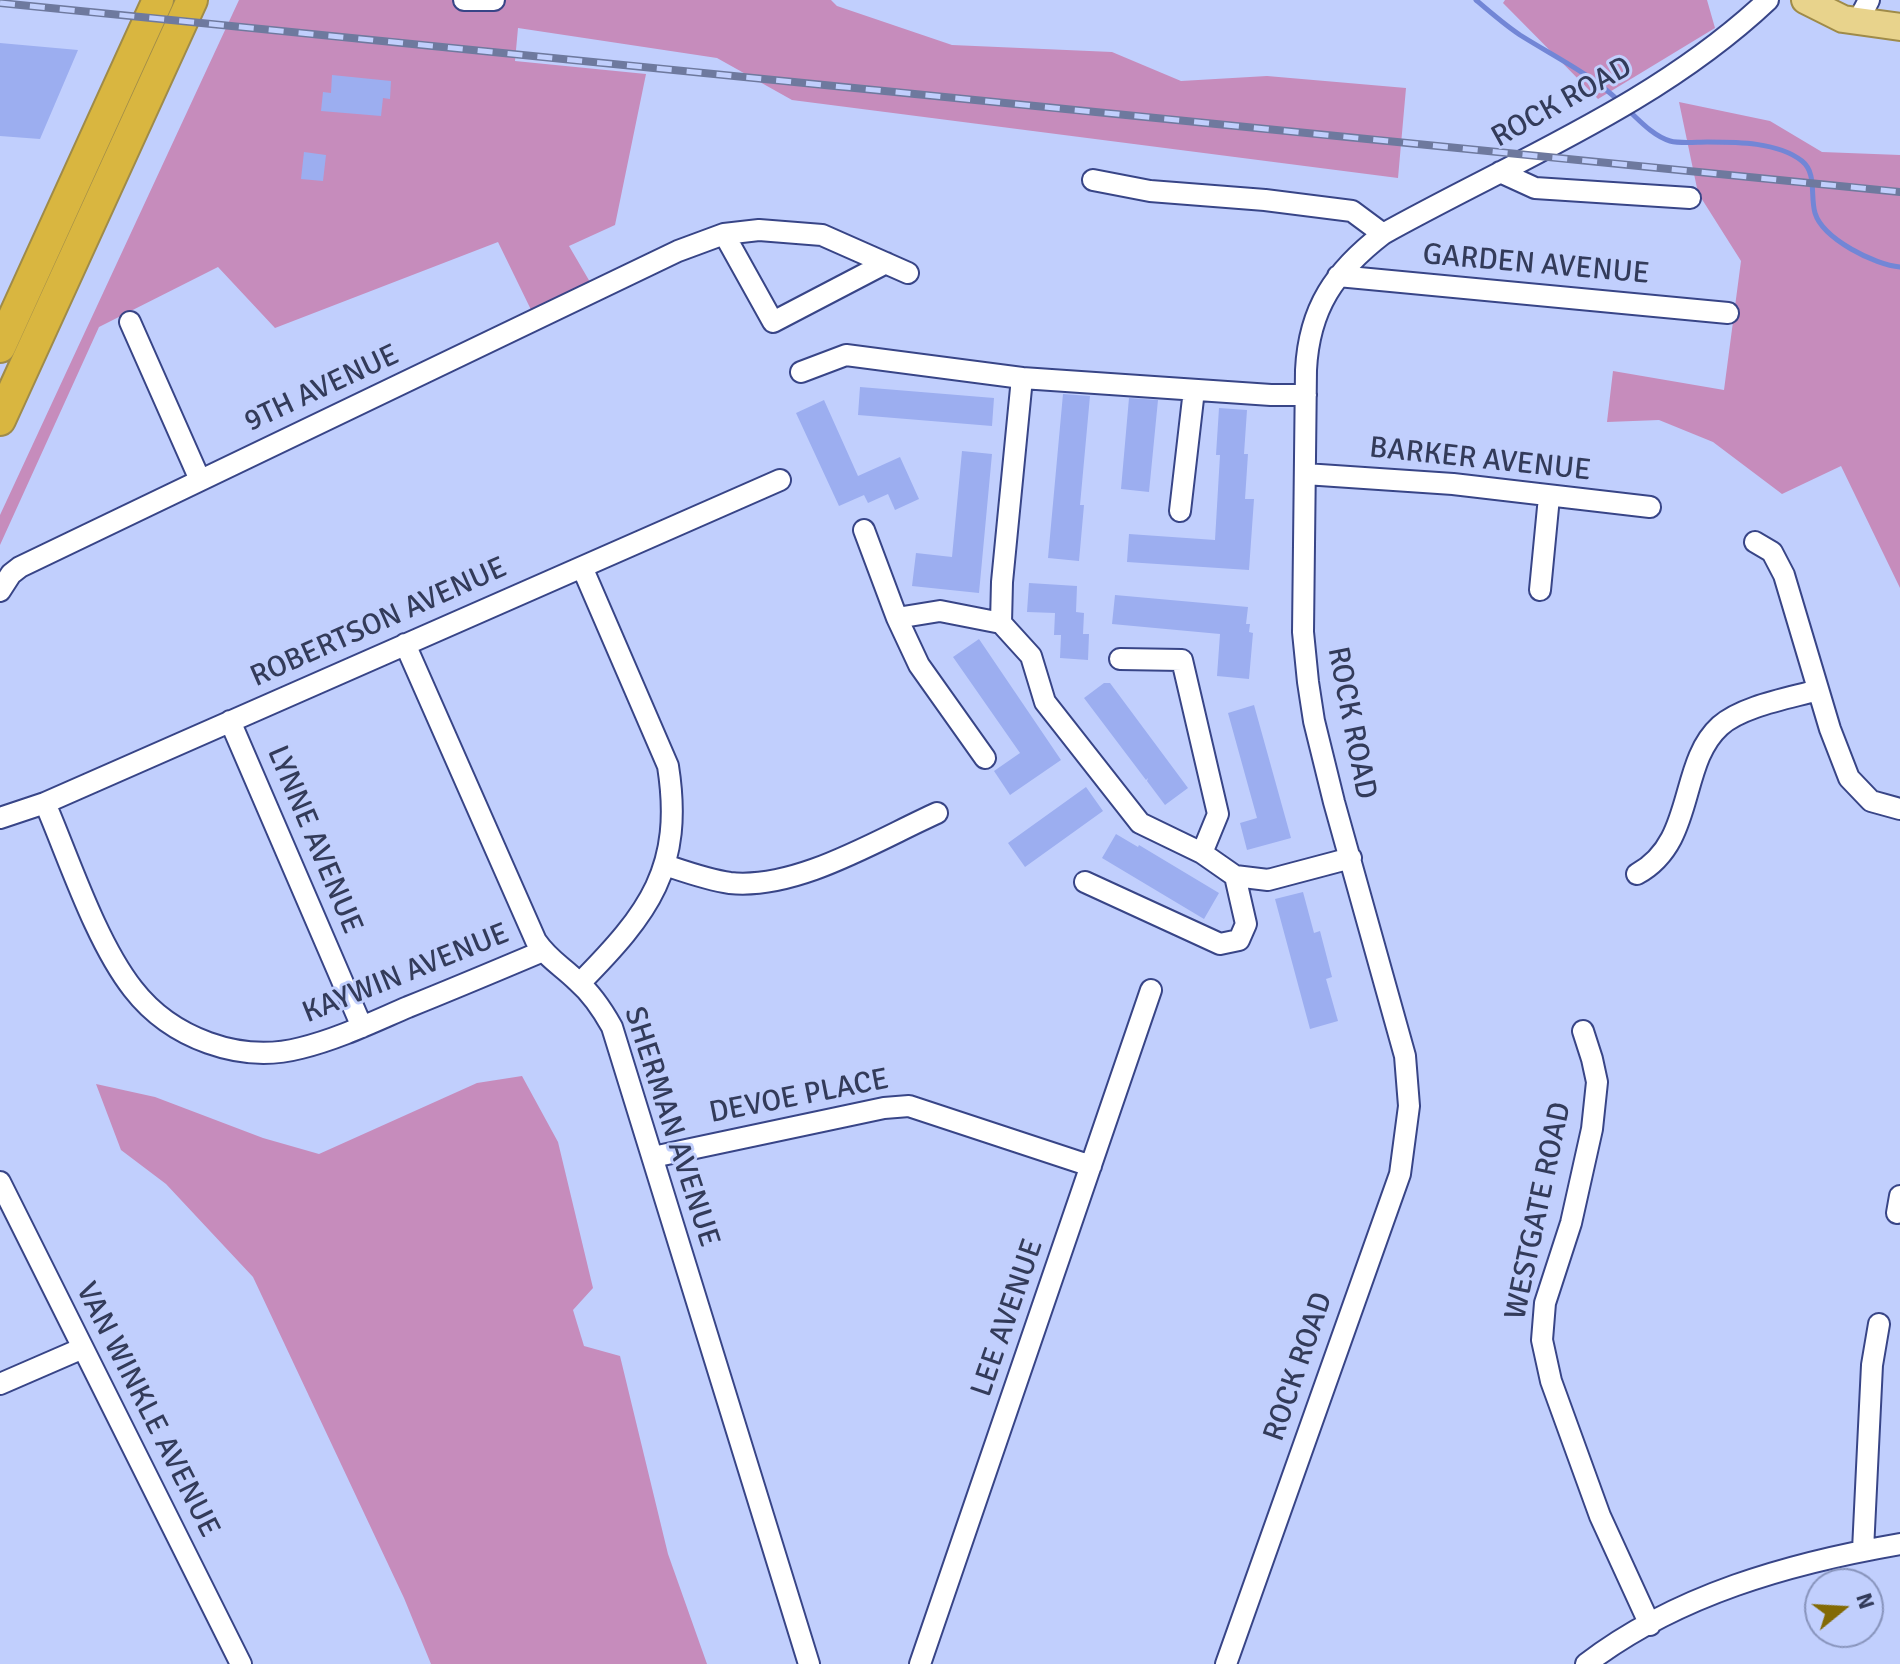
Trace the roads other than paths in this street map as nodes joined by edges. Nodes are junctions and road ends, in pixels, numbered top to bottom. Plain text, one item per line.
1 (158, 0) edge
2 (192, 0) edge
3 (464, 0) edge
4 (494, 0) edge
5 (1768, 0) edge
6 (1805, 0) edge
7 (1857, 13) edge
8 (1900, 27) edge
9 (1500, 172) junction
10 (1093, 180) dead end
11 (1690, 198) dead end
12 (724, 234) junction
13 (1383, 234) junction
14 (886, 263) junction
15 (908, 273) dead end
16 (1338, 276) junction
17 (1728, 313) dead end
18 (130, 322) dead end
19 (0, 347) edge
20 (801, 372) dead end
21 (1022, 378) junction
22 (1194, 390) junction
23 (1306, 395) junction
24 (0, 420) edge
25 (1305, 474) junction
26 (200, 480) junction
27 (780, 480) dead end
28 (1549, 497) junction
29 (1650, 507) dead end
30 (1180, 511) dead end
31 (864, 530) dead end
32 (1755, 542) dead end
33 (582, 567) junction
34 (1540, 590) dead end
35 (0, 591) edge
36 (897, 618) junction
37 (1001, 623) junction
38 (405, 644) junction
39 (1120, 659) dead end
40 (1818, 690) junction
41 (230, 721) junction
42 (985, 758) dead end
43 (45, 803) junction
44 (1900, 809) edge
45 (937, 813) dead end
46 (0, 818) edge
47 (1202, 853) junction
48 (1351, 858) junction
49 (665, 865) junction
50 (1637, 874) dead end
51 (1235, 876) junction
52 (1085, 882) dead end
53 (543, 951) junction
54 (580, 983) junction
55 (1151, 990) dead end
56 (362, 1027) junction
57 (1583, 1031) dead end
58 (653, 1157) junction
59 (1091, 1166) junction
60 (0, 1182) edge
61 (1879, 1324) dead end
62 (83, 1348) junction
63 (0, 1384) edge
64 (1900, 1544) edge
65 (1863, 1550) junction
66 (1650, 1625) junction
67 (241, 1664) edge
68 (809, 1664) edge
69 (920, 1664) edge
70 (1226, 1664) edge
71 (1586, 1664) edge

1 - 19 highway
2 - 24 highway
3 - 4 street
5 - 9 street, ROCK ROAD
6 - 7 main road
7 - 8 main road
9 - 11 street
9 - 13 street, ROCK ROAD
10 - 13 street
12 - 14 street, 9TH AVENUE
12 - 14 street
12 - 26 street, 9TH AVENUE
13 - 16 street, ROCK ROAD
14 - 15 street, 9TH AVENUE
16 - 17 street, GARDEN AVENUE
16 - 23 street, ROCK ROAD
18 - 26 street
20 - 21 street
21 - 22 street
21 - 37 street
22 - 23 street
22 - 30 street
23 - 25 street, ROCK ROAD
25 - 28 street, BARKER AVENUE
25 - 48 street, ROCK ROAD
26 - 35 street, 9TH AVENUE
27 - 33 street, ROBERTSON AVENUE
28 - 29 street, BARKER AVENUE
28 - 34 street
31 - 36 street
32 - 40 street
33 - 38 street, ROBERTSON AVENUE
33 - 49 street
36 - 37 street
36 - 42 street
37 - 47 street
38 - 41 street, ROBERTSON AVENUE
38 - 53 street, SHERMAN AVENUE
39 - 47 street
40 - 44 street
40 - 50 street
41 - 43 street, ROBERTSON AVENUE
41 - 56 street, LYNNE AVENUE
43 - 46 street, ROBERTSON AVENUE
43 - 56 street, KAYWIN AVENUE
45 - 49 street
47 - 51 street
48 - 51 street
48 - 70 street, ROCK ROAD
49 - 54 street
51 - 52 street
53 - 54 street, SHERMAN AVENUE
53 - 56 street, KAYWIN AVENUE
54 - 58 street, SHERMAN AVENUE
55 - 59 street, LEE AVENUE
57 - 66 street, WESTGATE ROAD
58 - 59 street, DEVOE PLACE
58 - 68 street, SHERMAN AVENUE
59 - 69 street, LEE AVENUE
60 - 62 street, VAN WINKLE AVENUE
61 - 65 street
62 - 63 street
62 - 67 street, VAN WINKLE AVENUE
64 - 65 street
65 - 66 street
66 - 71 street

